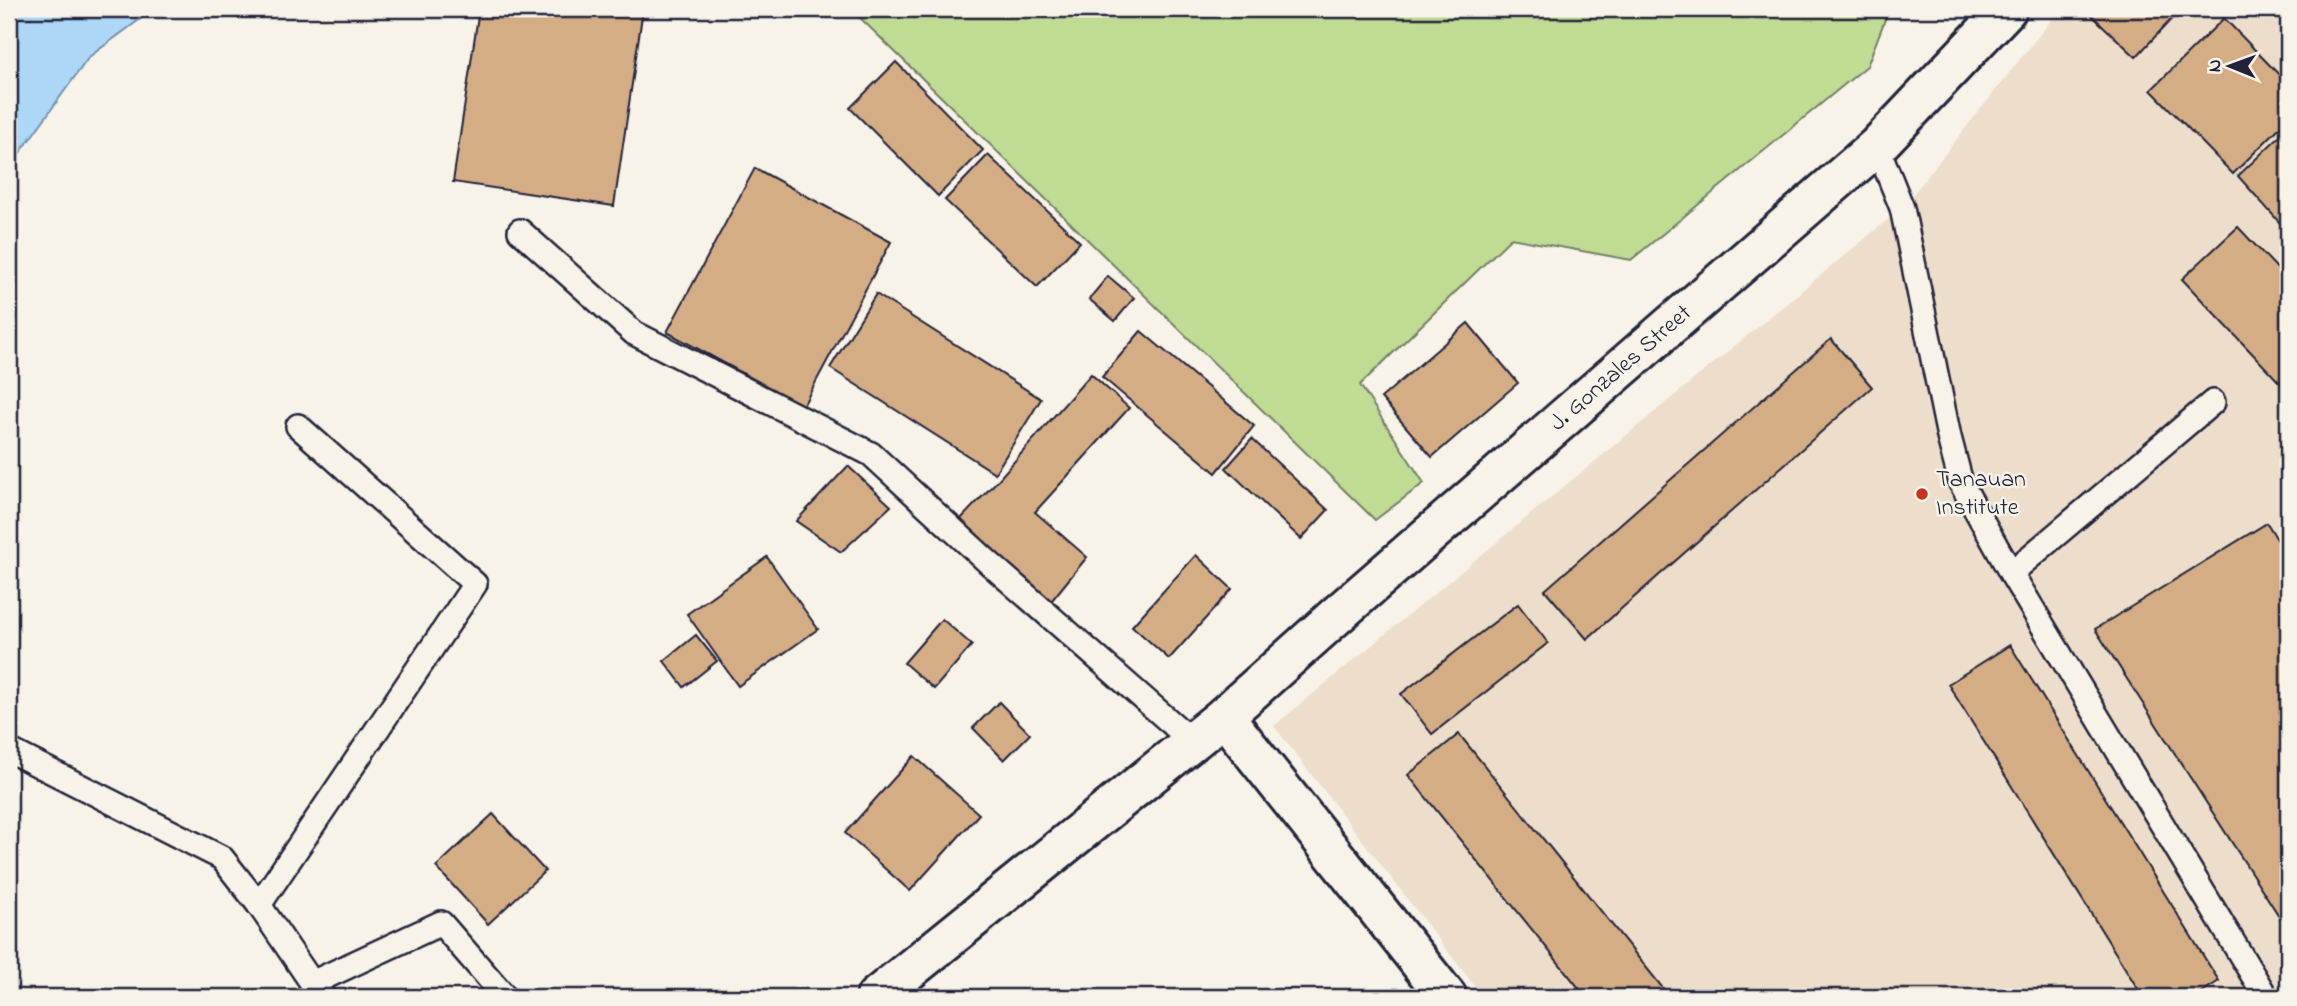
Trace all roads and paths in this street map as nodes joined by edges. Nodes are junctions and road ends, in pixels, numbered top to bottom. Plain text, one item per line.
1 (2007, 9) edge
2 (1877, 146) junction
3 (520, 231) dead end
4 (2213, 402) dead end
5 (298, 426) dead end
6 (2011, 573) junction
7 (1224, 716) junction
8 (1193, 742) junction
9 (9, 750) edge
10 (259, 905) junction
11 (317, 990) edge
12 (505, 997) edge
13 (876, 997) edge
14 (1447, 997) edge
15 (2266, 997) edge

1 - 2 main road, J. Gonzales Street
2 - 6 lane
2 - 7 main road, J. Gonzales Street
3 - 8 lane
4 - 6 lane
5 - 10 lane
6 - 15 lane
7 - 8 main road, J. Gonzales Street
7 - 14 main road
8 - 13 main road, J. Gonzales Street
9 - 10 lane
10 - 11 lane
11 - 12 lane

